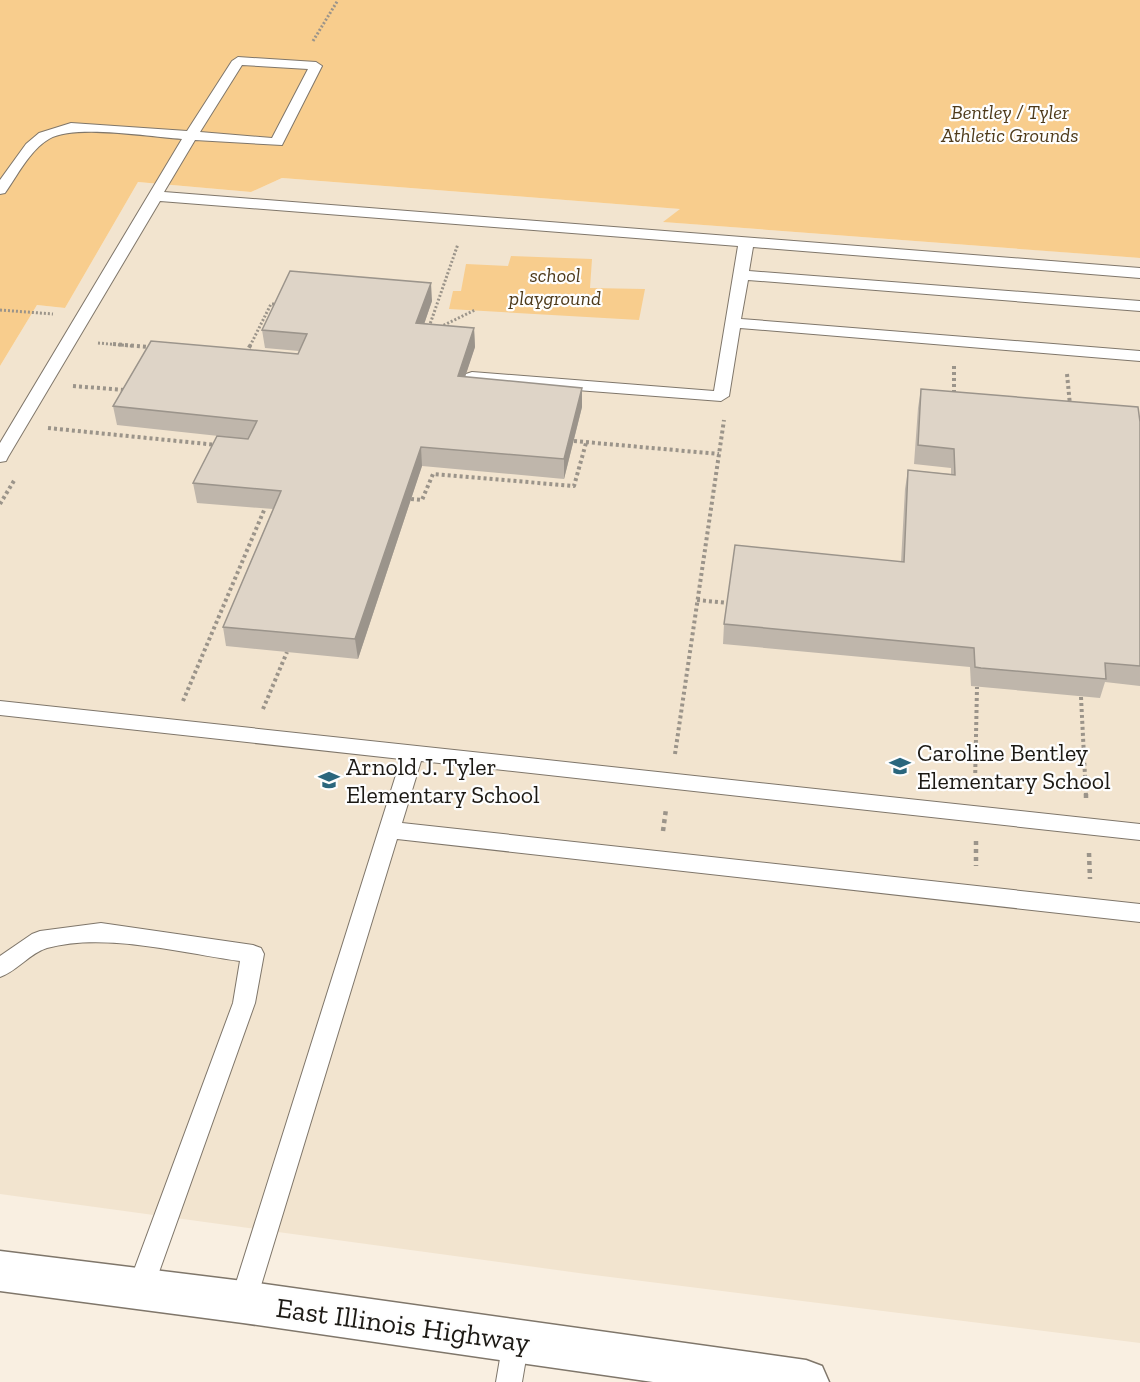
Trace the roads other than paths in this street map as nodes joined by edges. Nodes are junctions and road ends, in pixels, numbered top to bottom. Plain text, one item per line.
1 (191, 136) junction
2 (0, 190) edge
3 (156, 196) junction
4 (746, 243) junction
5 (1140, 273) edge
6 (741, 275) junction
7 (1140, 306) edge
8 (734, 323) junction
9 (1140, 356) edge
10 (472, 377) edge
11 (0, 457) edge
12 (0, 708) edge
13 (412, 753) junction
14 (389, 830) junction
15 (1140, 832) edge
16 (1140, 913) edge
17 (0, 968) edge
18 (0, 1271) edge
19 (140, 1289) junction
20 (243, 1302) junction
21 (512, 1361) edge
22 (806, 1382) edge

1 - 1 lane
1 - 2 lane
1 - 3 lane
3 - 4 lane
3 - 11 lane
4 - 5 lane
4 - 6 lane
6 - 7 lane
6 - 8 lane
8 - 9 lane
8 - 10 lane
12 - 13 lane
13 - 14 lane
13 - 15 lane
14 - 16 lane
14 - 20 lane
17 - 19 lane
18 - 19 street, East Illinois Highway
19 - 20 street, East Illinois Highway
20 - 21 street, East Illinois Highway
21 - 22 street, East Illinois Highway

